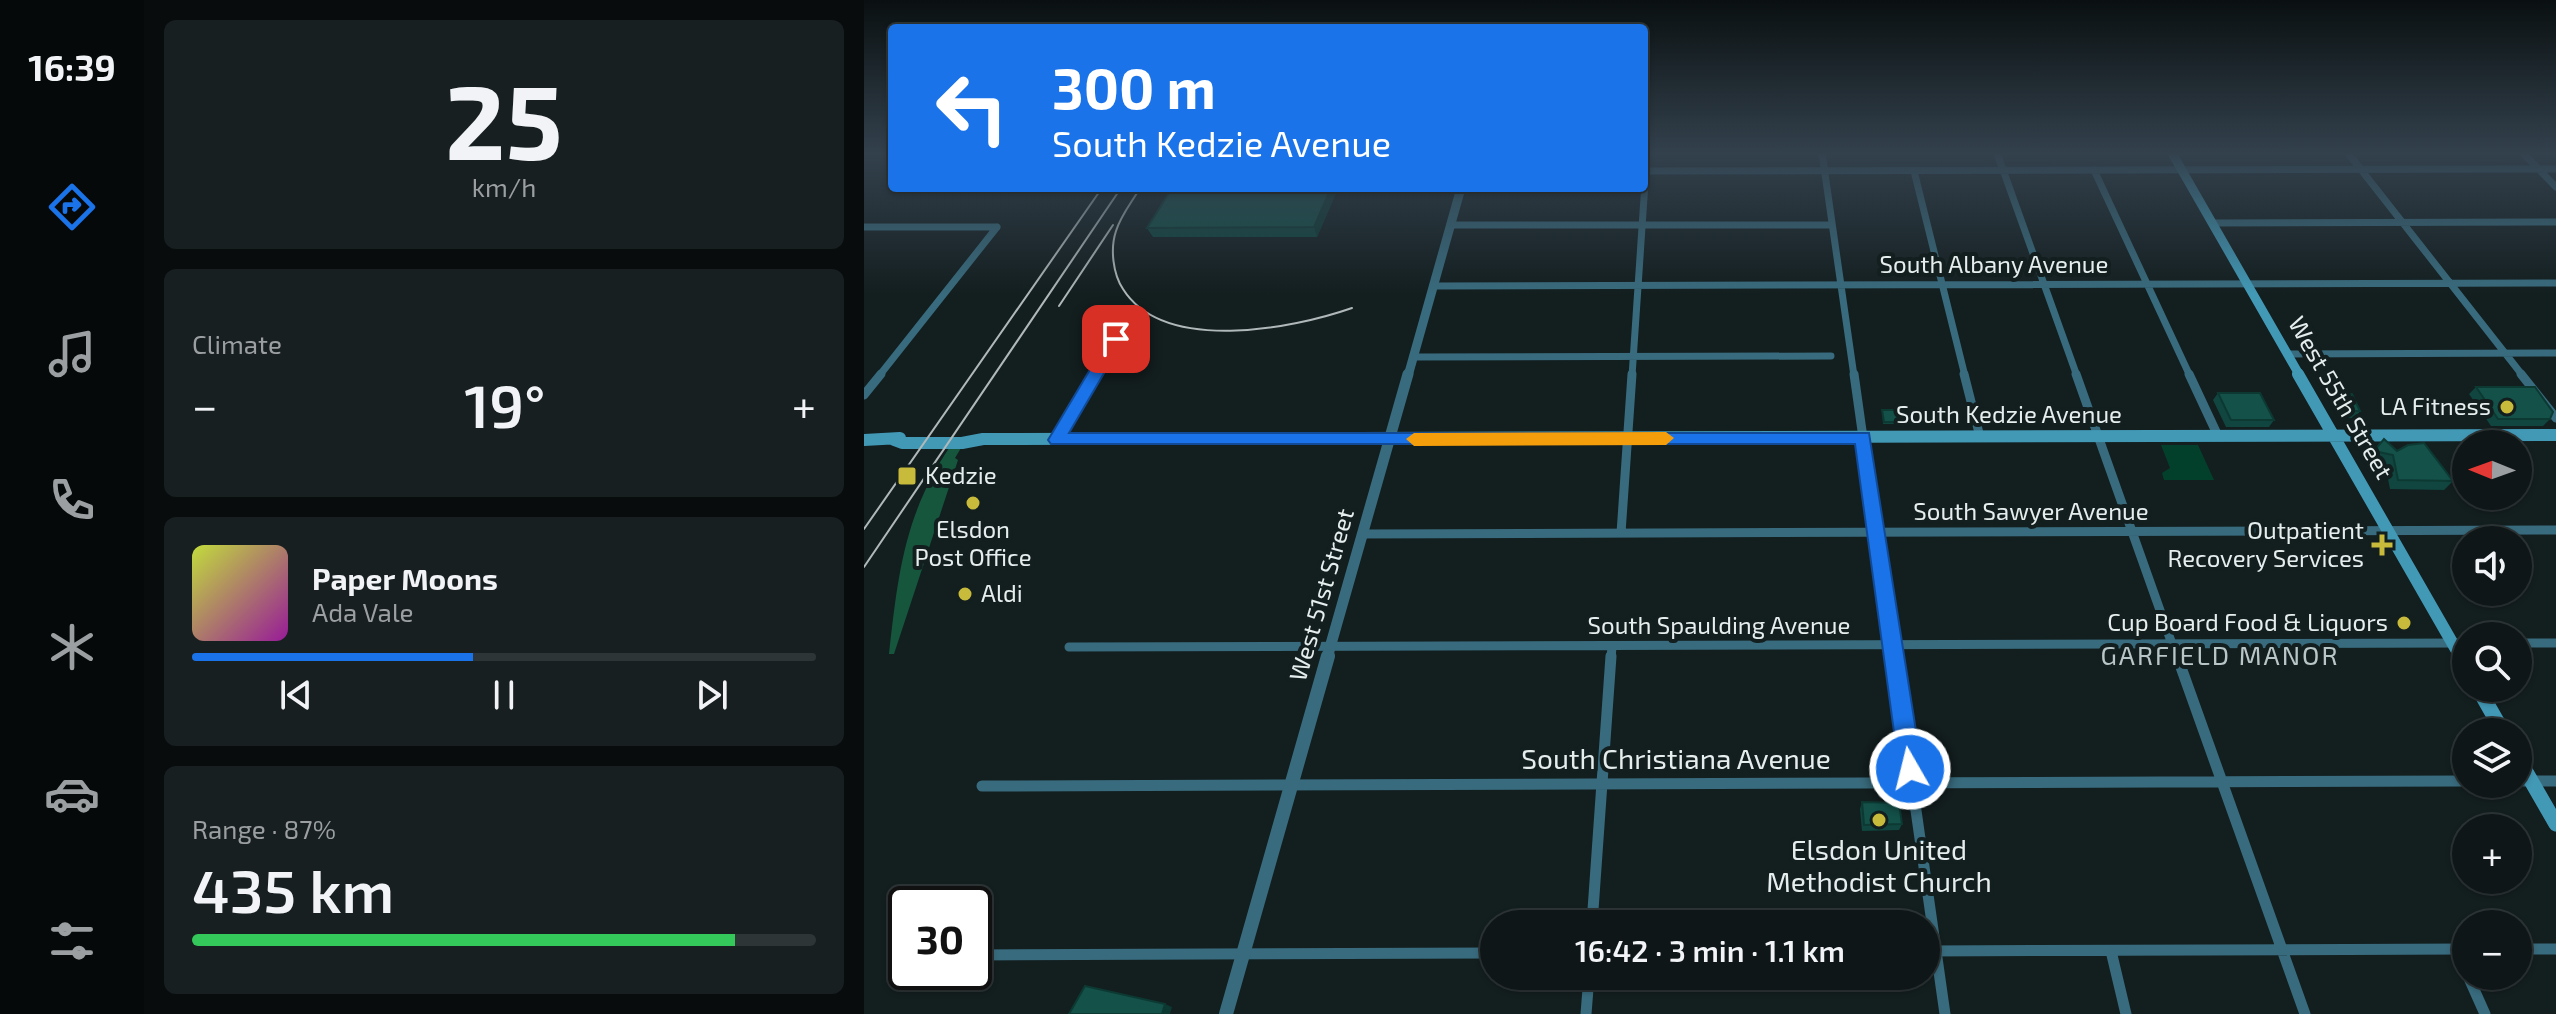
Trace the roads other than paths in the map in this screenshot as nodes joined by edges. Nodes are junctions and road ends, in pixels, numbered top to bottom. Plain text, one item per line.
1 (1457, 200) edge
2 (1643, 200) edge
3 (1829, 200) edge
4 (1921, 200) edge
5 (2015, 200) edge
6 (2108, 200) edge
7 (2199, 200) edge
8 (2385, 200) edge
9 (2556, 222) edge
10 (2212, 223) junction
11 (2403, 223) junction
12 (1450, 225) junction
13 (1642, 225) junction
14 (1832, 225) junction
15 (864, 227) edge
16 (2556, 283) edge
17 (2147, 284) junction
18 (2247, 284) junction
19 (2451, 284) junction
20 (1841, 285) junction
21 (1942, 285) junction
22 (2045, 285) junction
23 (1433, 286) junction
24 (1637, 286) junction
25 (1131, 313) dead end
26 (2506, 353) junction
27 (2556, 353) edge
28 (2287, 354) junction
29 (1633, 356) junction
30 (1831, 356) dead end
31 (1413, 357) junction
32 (864, 395) edge
33 (2556, 418) edge
34 (2556, 435) edge
35 (2218, 436) junction
36 (2334, 436) junction
37 (1980, 437) junction
38 (2100, 437) junction
39 (1627, 438) junction
40 (1863, 438) junction
41 (1390, 439) junction
42 (864, 440) edge
43 (1057, 440) junction
44 (2388, 530) junction
45 (2556, 530) edge
46 (2133, 531) junction
47 (1877, 532) junction
48 (1621, 533) junction
49 (1362, 534) junction
50 (2452, 632) edge
51 (2452, 643) edge
52 (2532, 643) edge
53 (2556, 643) edge
54 (2174, 645) junction
55 (1893, 646) junction
56 (1069, 647) dead end
57 (1612, 647) junction
58 (1330, 648) junction
59 (2452, 781) edge
60 (2532, 781) edge
61 (2556, 781) edge
62 (1912, 782) junction
63 (2222, 782) junction
64 (1291, 784) junction
65 (1602, 784) junction
66 (982, 786) dead end
67 (2532, 792) edge
68 (2556, 824) edge
69 (1593, 910) edge
70 (1926, 910) edge
71 (2452, 949) edge
72 (2532, 949) edge
73 (2556, 949) edge
74 (2282, 950) junction
75 (1940, 951) edge
76 (2111, 951) junction
77 (1480, 953) edge
78 (1243, 954) junction
79 (992, 955) edge
80 (1588, 990) edge
81 (1940, 990) edge
82 (2474, 990) edge
83 (1226, 1014) edge
84 (1586, 1014) edge
85 (1945, 1014) edge
86 (2126, 1014) edge
87 (2305, 1014) edge
88 (2485, 1014) edge

1 - 12 street, West 51st Street
2 - 13 street
3 - 14 street
4 - 21 street
5 - 22 street
6 - 17 street
7 - 10 main road, West 55th Street
8 - 11 street
9 - 11 street
10 - 11 street
10 - 18 main road, West 55th Street
11 - 19 street
12 - 13 street
12 - 23 street, West 51st Street
13 - 14 street
13 - 24 street
14 - 20 street
15 - 32 street
16 - 19 street, South Albany Avenue
17 - 18 street, South Albany Avenue
17 - 22 street, South Albany Avenue
17 - 35 street
18 - 19 street, South Albany Avenue
18 - 28 main road, West 55th Street
19 - 26 street
20 - 21 street, South Albany Avenue
20 - 24 street, South Albany Avenue
20 - 40 street
21 - 22 street, South Albany Avenue
21 - 37 street
22 - 38 street
23 - 24 street, South Albany Avenue
23 - 31 street, West 51st Street
24 - 29 street
25 - 43 street
26 - 27 street
26 - 28 street
26 - 33 street
28 - 36 main road, West 55th Street
29 - 30 street
29 - 31 street
29 - 39 street
31 - 41 street, West 51st Street
34 - 36 main road, South Kedzie Avenue
35 - 36 main road, South Kedzie Avenue
35 - 38 main road, South Kedzie Avenue
36 - 44 main road, West 55th Street
37 - 38 main road, South Kedzie Avenue
37 - 40 main road, South Kedzie Avenue
38 - 46 street
39 - 40 main road, South Kedzie Avenue
39 - 41 main road, South Kedzie Avenue
39 - 48 street
40 - 47 street
41 - 43 main road, South Kedzie Avenue
41 - 49 street, West 51st Street
42 - 43 main road, South Kedzie Avenue
44 - 45 street, South Sawyer Avenue
44 - 46 street, South Sawyer Avenue
44 - 50 main road, West 55th Street
46 - 47 street, South Sawyer Avenue
46 - 54 street
47 - 48 street, South Sawyer Avenue
47 - 55 street
48 - 49 street, South Sawyer Avenue
49 - 58 street, West 51st Street
51 - 54 street, South Spaulding Avenue
52 - 53 street
54 - 55 street, South Spaulding Avenue
54 - 63 street
55 - 57 street, South Spaulding Avenue
55 - 62 street
56 - 58 street, South Spaulding Avenue
57 - 58 street, South Spaulding Avenue
57 - 65 street
58 - 64 street, West 51st Street
59 - 63 street, South Christiana Avenue
60 - 61 street
62 - 63 street, South Christiana Avenue
62 - 65 street, South Christiana Avenue
62 - 70 street
63 - 74 street
64 - 65 street, South Christiana Avenue
64 - 66 street, South Christiana Avenue
64 - 78 street, West 51st Street
65 - 69 street
67 - 68 main road
71 - 74 street
72 - 73 street
74 - 76 street
74 - 87 street
75 - 76 street
76 - 86 street
77 - 78 street
78 - 79 street
78 - 83 street, West 51st Street
80 - 84 street
81 - 85 street
82 - 88 street

